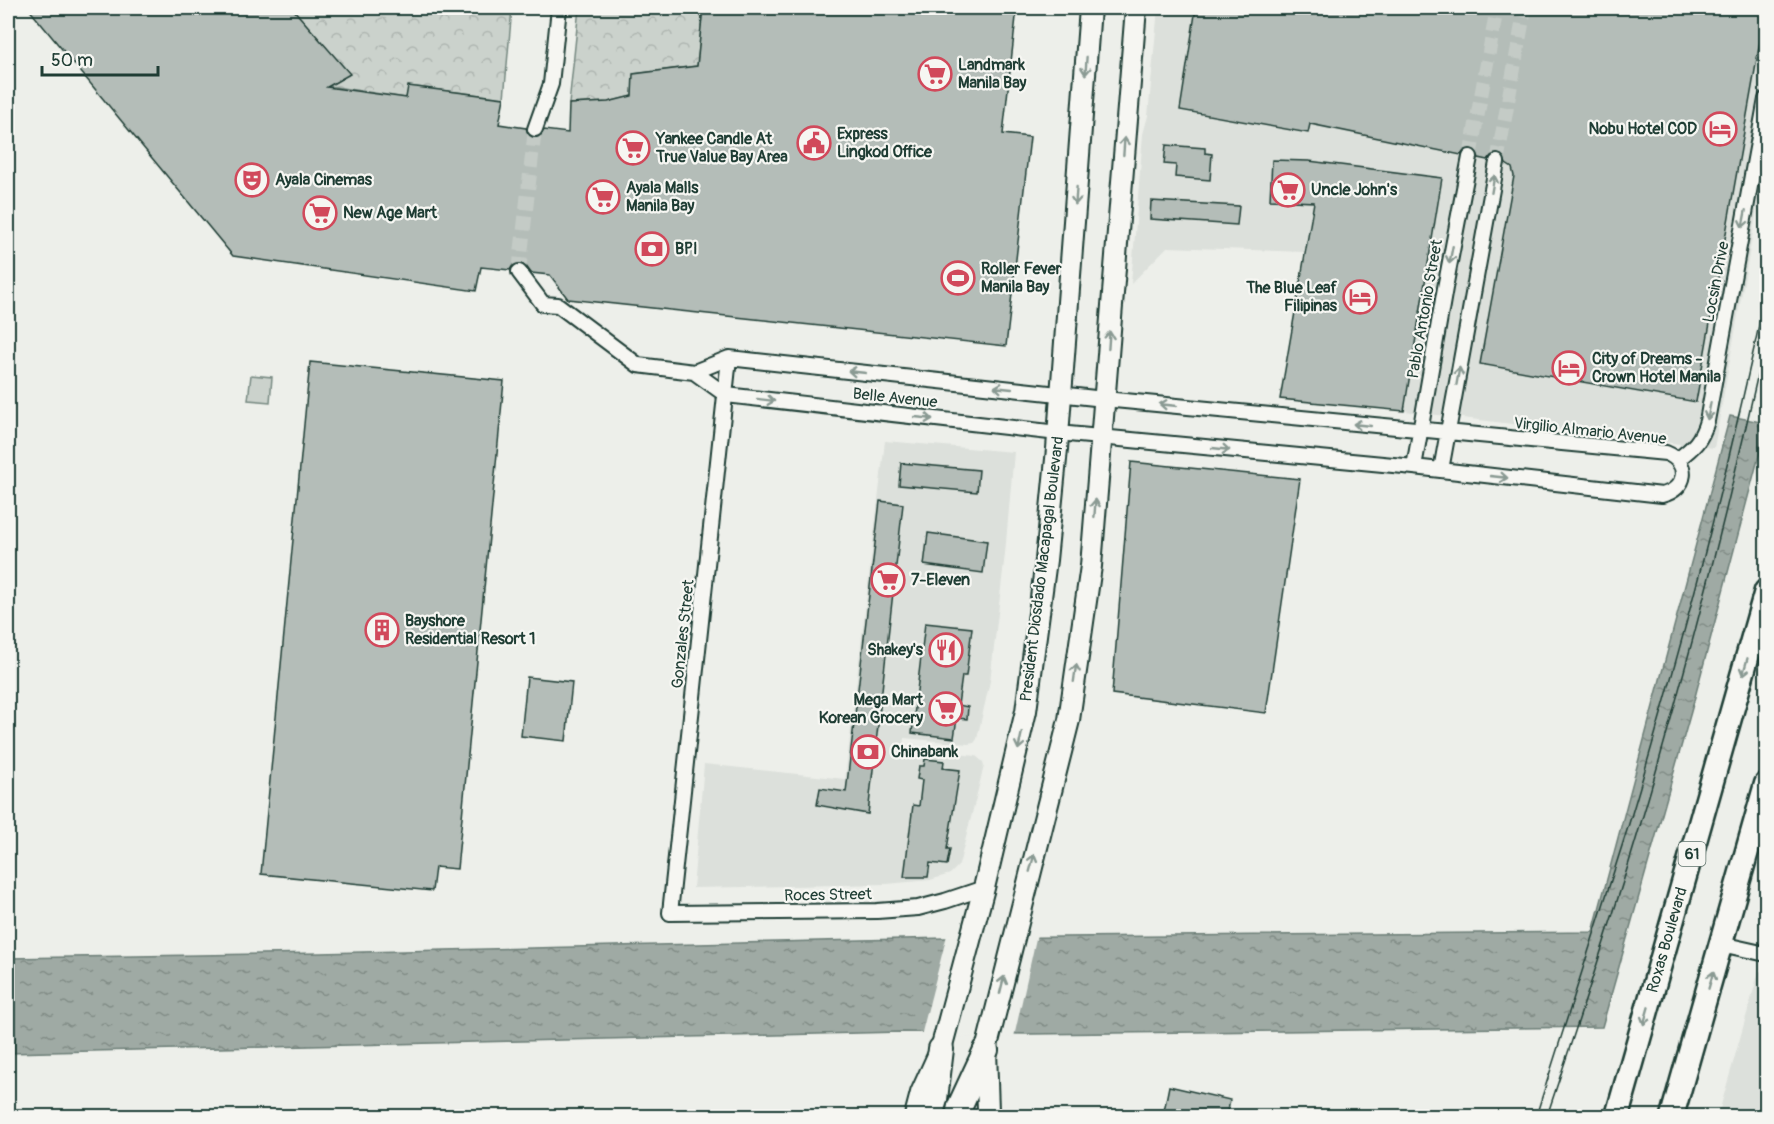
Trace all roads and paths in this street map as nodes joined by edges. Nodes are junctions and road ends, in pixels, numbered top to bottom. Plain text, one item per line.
1 (559, 8) edge
2 (1090, 8) edge
3 (1136, 8) edge
4 (1767, 99) edge
5 (535, 129) tunnel mouth
6 (1470, 157) tunnel mouth
7 (1497, 162) tunnel mouth
8 (519, 272) tunnel mouth
9 (729, 358) junction
10 (694, 372) junction
11 (1062, 394) junction
12 (726, 395) junction
13 (1104, 399) junction
14 (1420, 430) junction
15 (1058, 433) junction
16 (1447, 433) junction
17 (1100, 437) junction
18 (1677, 460) junction
19 (1414, 467) junction
20 (1441, 470) junction
21 (1767, 591) edge
22 (1767, 784) edge
23 (984, 888) junction
24 (670, 913) joint
25 (1721, 944) junction
26 (1767, 954) edge
27 (942, 1046) junction
28 (987, 1046) junction
29 (933, 1107) edge
30 (959, 1111) edge
31 (915, 1116) edge
32 (987, 1116) edge
33 (1617, 1116) edge
34 (1672, 1116) edge

1 - 5 street
2 -> 11 main road, President Diosdado Macapagal Boulevard
13 -> 3 main road
4 -> 18 street, Locsin Drive
6 -> 14 street, Pablo Antonio Street
16 -> 7 street
8 - 10 street, Belle Avenue
9 - 10 street, Belle Avenue
11 -> 9 street, Belle Avenue
9 - 12 street, Gonzales Street
10 - 12 street, Belle Avenue
11 - 13 street, Belle Avenue
11 - 15 main road, President Diosdado Macapagal Boulevard
12 -> 15 street, Belle Avenue
12 - 24 street, Gonzales Street
14 -> 13 street, Virgilio Almario Avenue
13 - 17 main road
14 - 16 street, Virgilio Almario Avenue
14 - 19 street, Pablo Antonio Street
15 - 17 street, Belle Avenue
15 -> 23 main road, President Diosdado Macapagal Boulevard
16 - 18 street, Virgilio Almario Avenue
16 - 20 street
17 -> 19 street, Virgilio Almario Avenue
28 -> 17 main road
20 -> 18 street, Virgilio Almario Avenue
19 - 20 street, Virgilio Almario Avenue
21 -> 33 highway, Roxas Boulevard / 61
22 - 25 highway
23 - 24 street, Roces Street
23 - 27 main road, President Diosdado Macapagal Boulevard
25 - 26 street
34 -> 25 highway
27 - 29 highway
27 - 31 main road, President Diosdado Macapagal Boulevard
28 - 30 highway
28 - 32 main road

